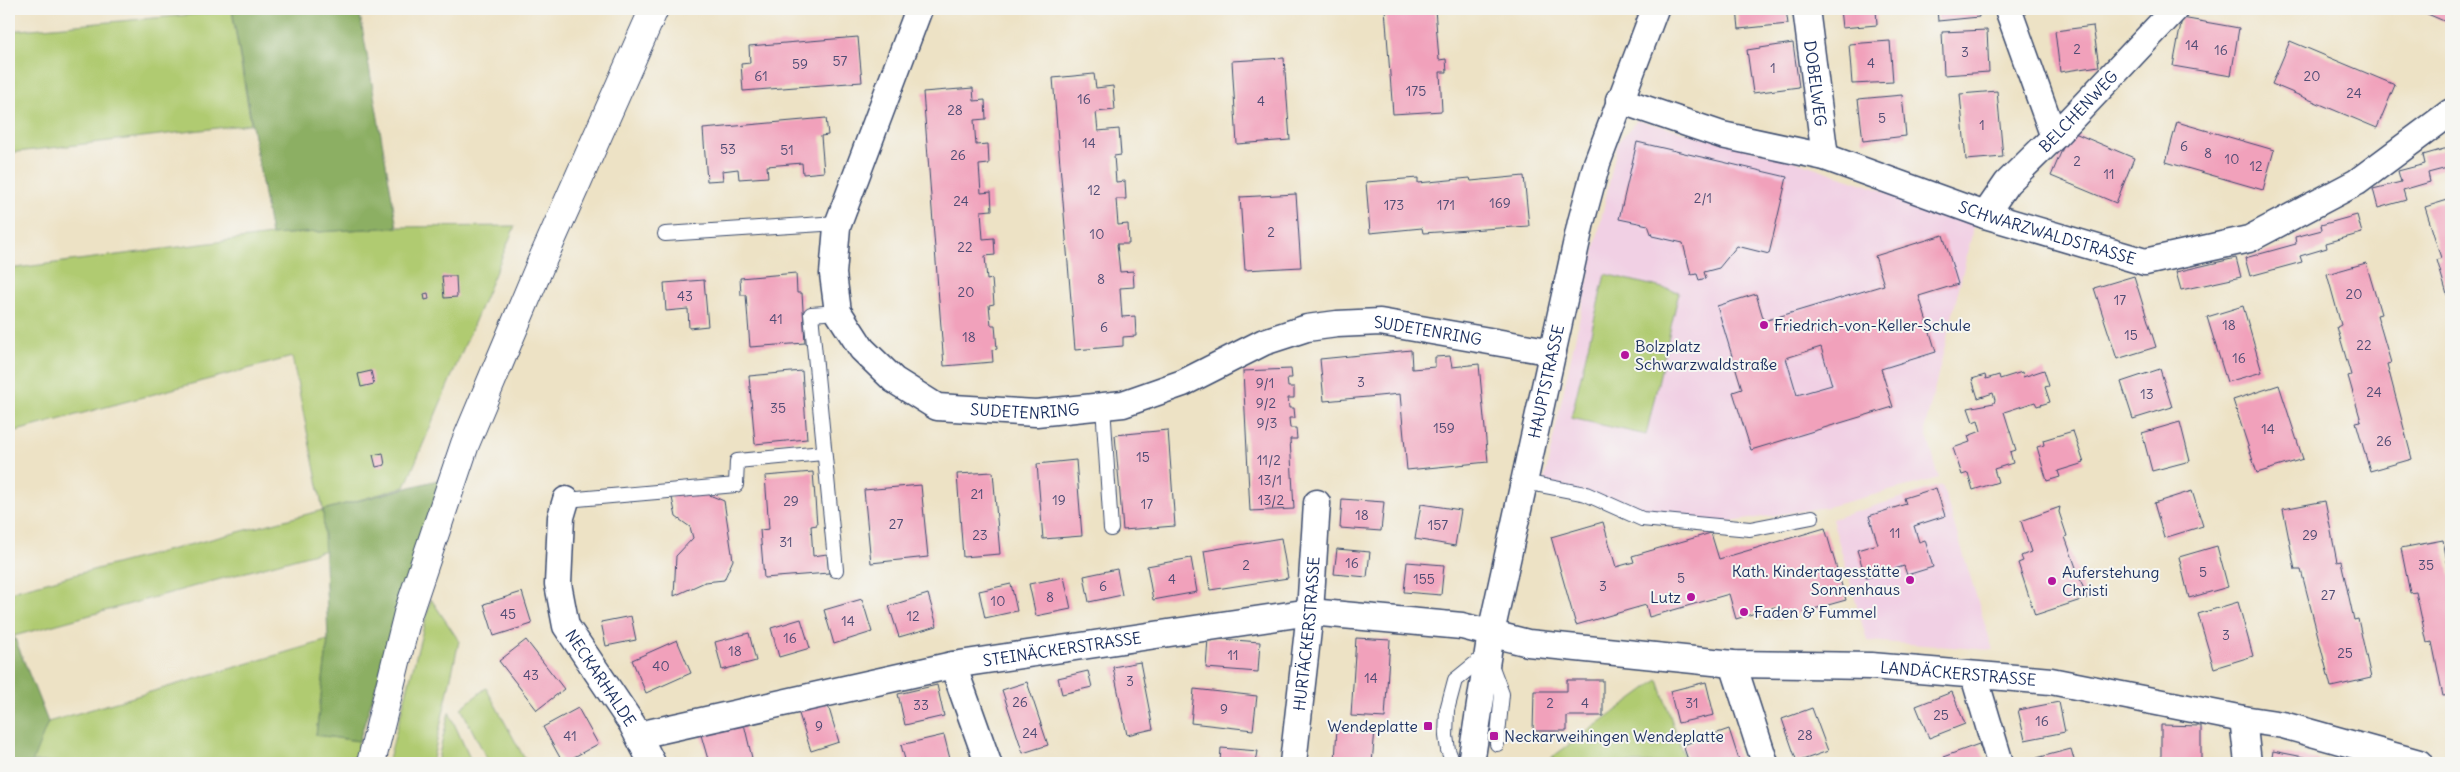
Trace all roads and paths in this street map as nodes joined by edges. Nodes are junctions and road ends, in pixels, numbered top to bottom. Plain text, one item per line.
1 (654, 9) edge
2 (919, 9) edge
3 (1655, 9) edge
4 (1806, 9) edge
5 (2008, 9) edge
6 (2174, 9) edge
7 (1619, 100) junction
8 (2451, 112) edge
9 (2054, 137) junction
10 (1825, 157) junction
11 (1985, 215) junction
12 (838, 223) junction
13 (665, 234) dead end
14 (838, 312) junction
15 (1552, 352) junction
16 (1103, 406) junction
17 (824, 453) junction
18 (1524, 482) junction
19 (566, 500) joint
20 (1317, 503) dead end
21 (1812, 517) dead end
22 (1111, 529) dead end
23 (836, 570) dead end
24 (1310, 612) junction
25 (1489, 644) junction
26 (1732, 664) junction
27 (953, 666) junction
28 (1974, 676) junction
29 (2243, 719) junction
30 (638, 735) junction
31 (1497, 744) dead end
32 (371, 763) edge
33 (652, 763) edge
34 (988, 763) edge
35 (1293, 763) edge
36 (1453, 763) edge
37 (1471, 763) edge
38 (1765, 763) edge
39 (2000, 763) edge
40 (2248, 763) edge
41 (2419, 763) edge

1 - 32 main road
2 - 12 street, SUDETENRING
3 - 7 street, HAUPTSTRASSE
4 - 10 street, DOBELWEG
5 - 9 street
6 - 9 street, BELCHENWEG
7 - 10 street, SCHWARZWALDSTRASSE
7 - 15 street, HAUPTSTRASSE
8 - 11 street, SCHWARZWALDSTRASSE
9 - 11 street, BELCHENWEG
10 - 11 street, SCHWARZWALDSTRASSE
12 - 13 lane
12 - 14 street, SUDETENRING
14 - 16 street, SUDETENRING
14 - 17 lane
15 - 16 street, SUDETENRING
15 - 18 street, HAUPTSTRASSE
16 - 22 lane
17 - 19 lane
17 - 23 lane
18 - 21 lane
18 - 25 street, HAUPTSTRASSE
19 - 30 street, NECKARHALDE
20 - 24 street, HURTÄCKERSTRASSE
24 - 25 street, STEINÄCKERSTRASSE
24 - 27 street, STEINÄCKERSTRASSE
24 - 35 street, HURTÄCKERSTRASSE
25 - 26 street, LANDÄCKERSTRASSE
25 - 31 lane
25 - 36 lane
25 - 37 street, HAUPTSTRASSE
26 - 28 street, LANDÄCKERSTRASSE
26 - 38 street
27 - 30 street, STEINÄCKERSTRASSE
27 - 34 street
28 - 29 street, LANDÄCKERSTRASSE
28 - 39 street
29 - 40 street
29 - 41 street, LANDÄCKERSTRASSE
30 - 33 street, NECKARHALDE

